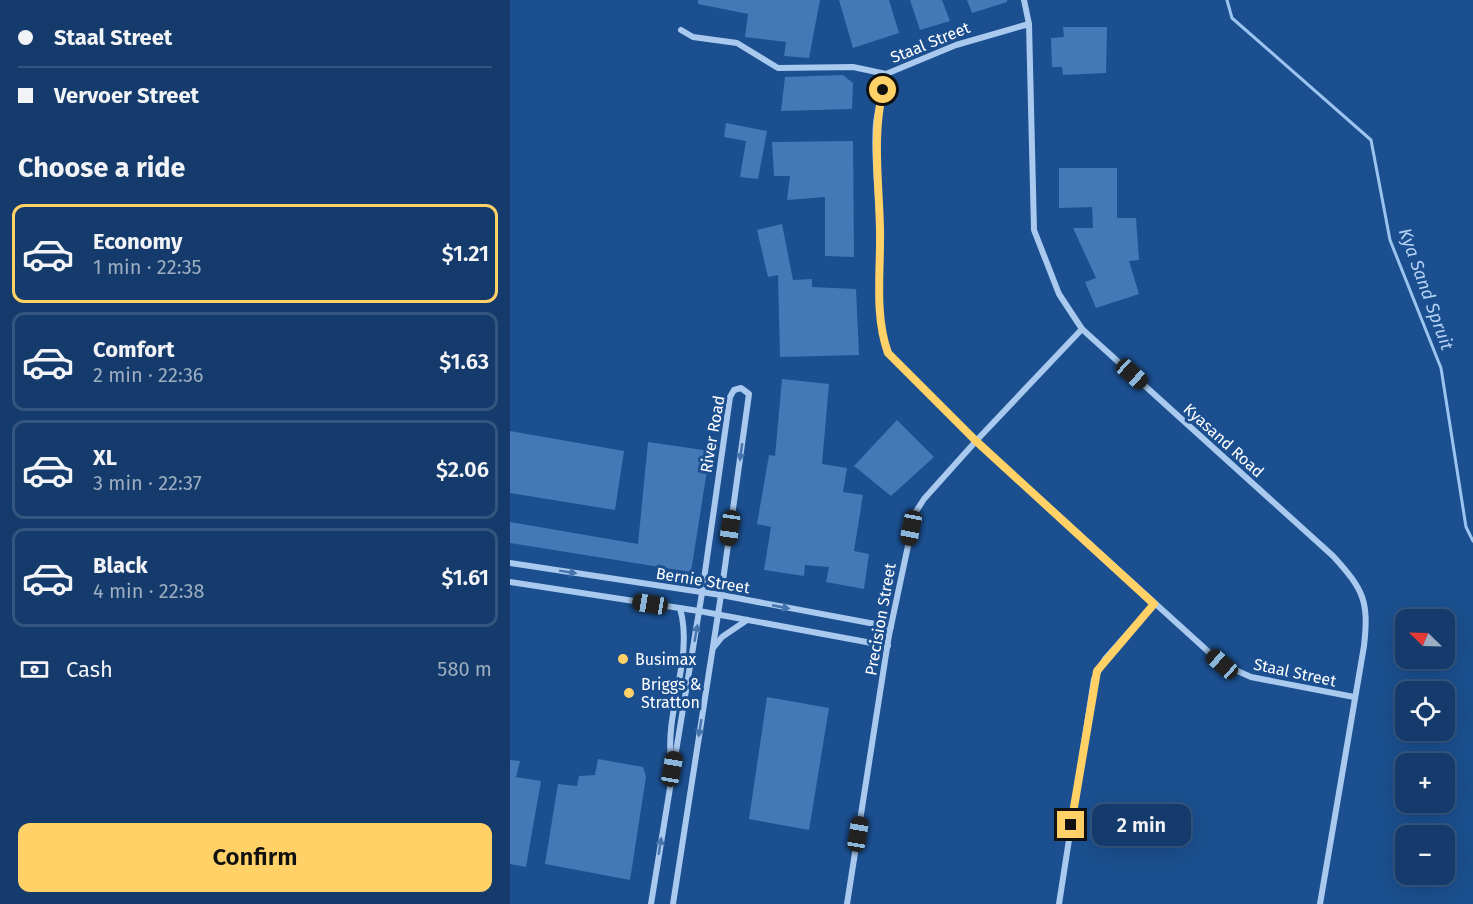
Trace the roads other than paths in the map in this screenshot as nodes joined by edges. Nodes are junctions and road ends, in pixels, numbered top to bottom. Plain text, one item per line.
1 (1024, 0) edge
2 (1029, 24) junction
3 (681, 30) dead end
4 (886, 74) junction
5 (1082, 329) junction
6 (976, 441) junction
7 (510, 563) edge
8 (510, 582) edge
9 (702, 593) junction
10 (721, 595) junction
11 (1154, 604) junction
12 (680, 608) junction
13 (699, 610) junction
14 (718, 614) junction
15 (748, 619) junction
16 (891, 627) junction
17 (888, 646) junction
18 (712, 649) junction
19 (1354, 697) junction
20 (672, 769) junction
21 (651, 904) edge
22 (673, 904) edge
23 (847, 904) edge
24 (1059, 904) edge
25 (1320, 904) edge

1 - 2 street, Kyasand Road
2 - 4 street, Staal Street
2 - 5 street, Kyasand Road
3 - 4 street
4 - 6 street, Staal Street
5 - 6 street, Precision Street
5 - 19 street, Kyasand Road
6 - 11 street, Staal Street
6 - 16 street, Precision Street
7 -> 9 street, Bernie Street
8 - 12 street, Bernie Street
9 - 10 street, Bernie Street
9 -> 10 street, River Road
9 - 13 street, River Road
10 - 14 street, River Road
10 -> 16 street, Bernie Street
11 - 19 street, Staal Street
11 - 24 street
12 - 13 street, Bernie Street
12 - 20 street
13 - 14 street, Bernie Street
20 -> 13 street, River Road
14 - 15 street, Bernie Street
14 - 18 street, River Road
15 - 17 street, Bernie Street
15 - 18 street
16 - 17 street, Precision Street
17 - 23 street, Precision Street
18 -> 22 street, River Road
19 - 25 street, Kyasand Road
21 -> 20 street, River Road

